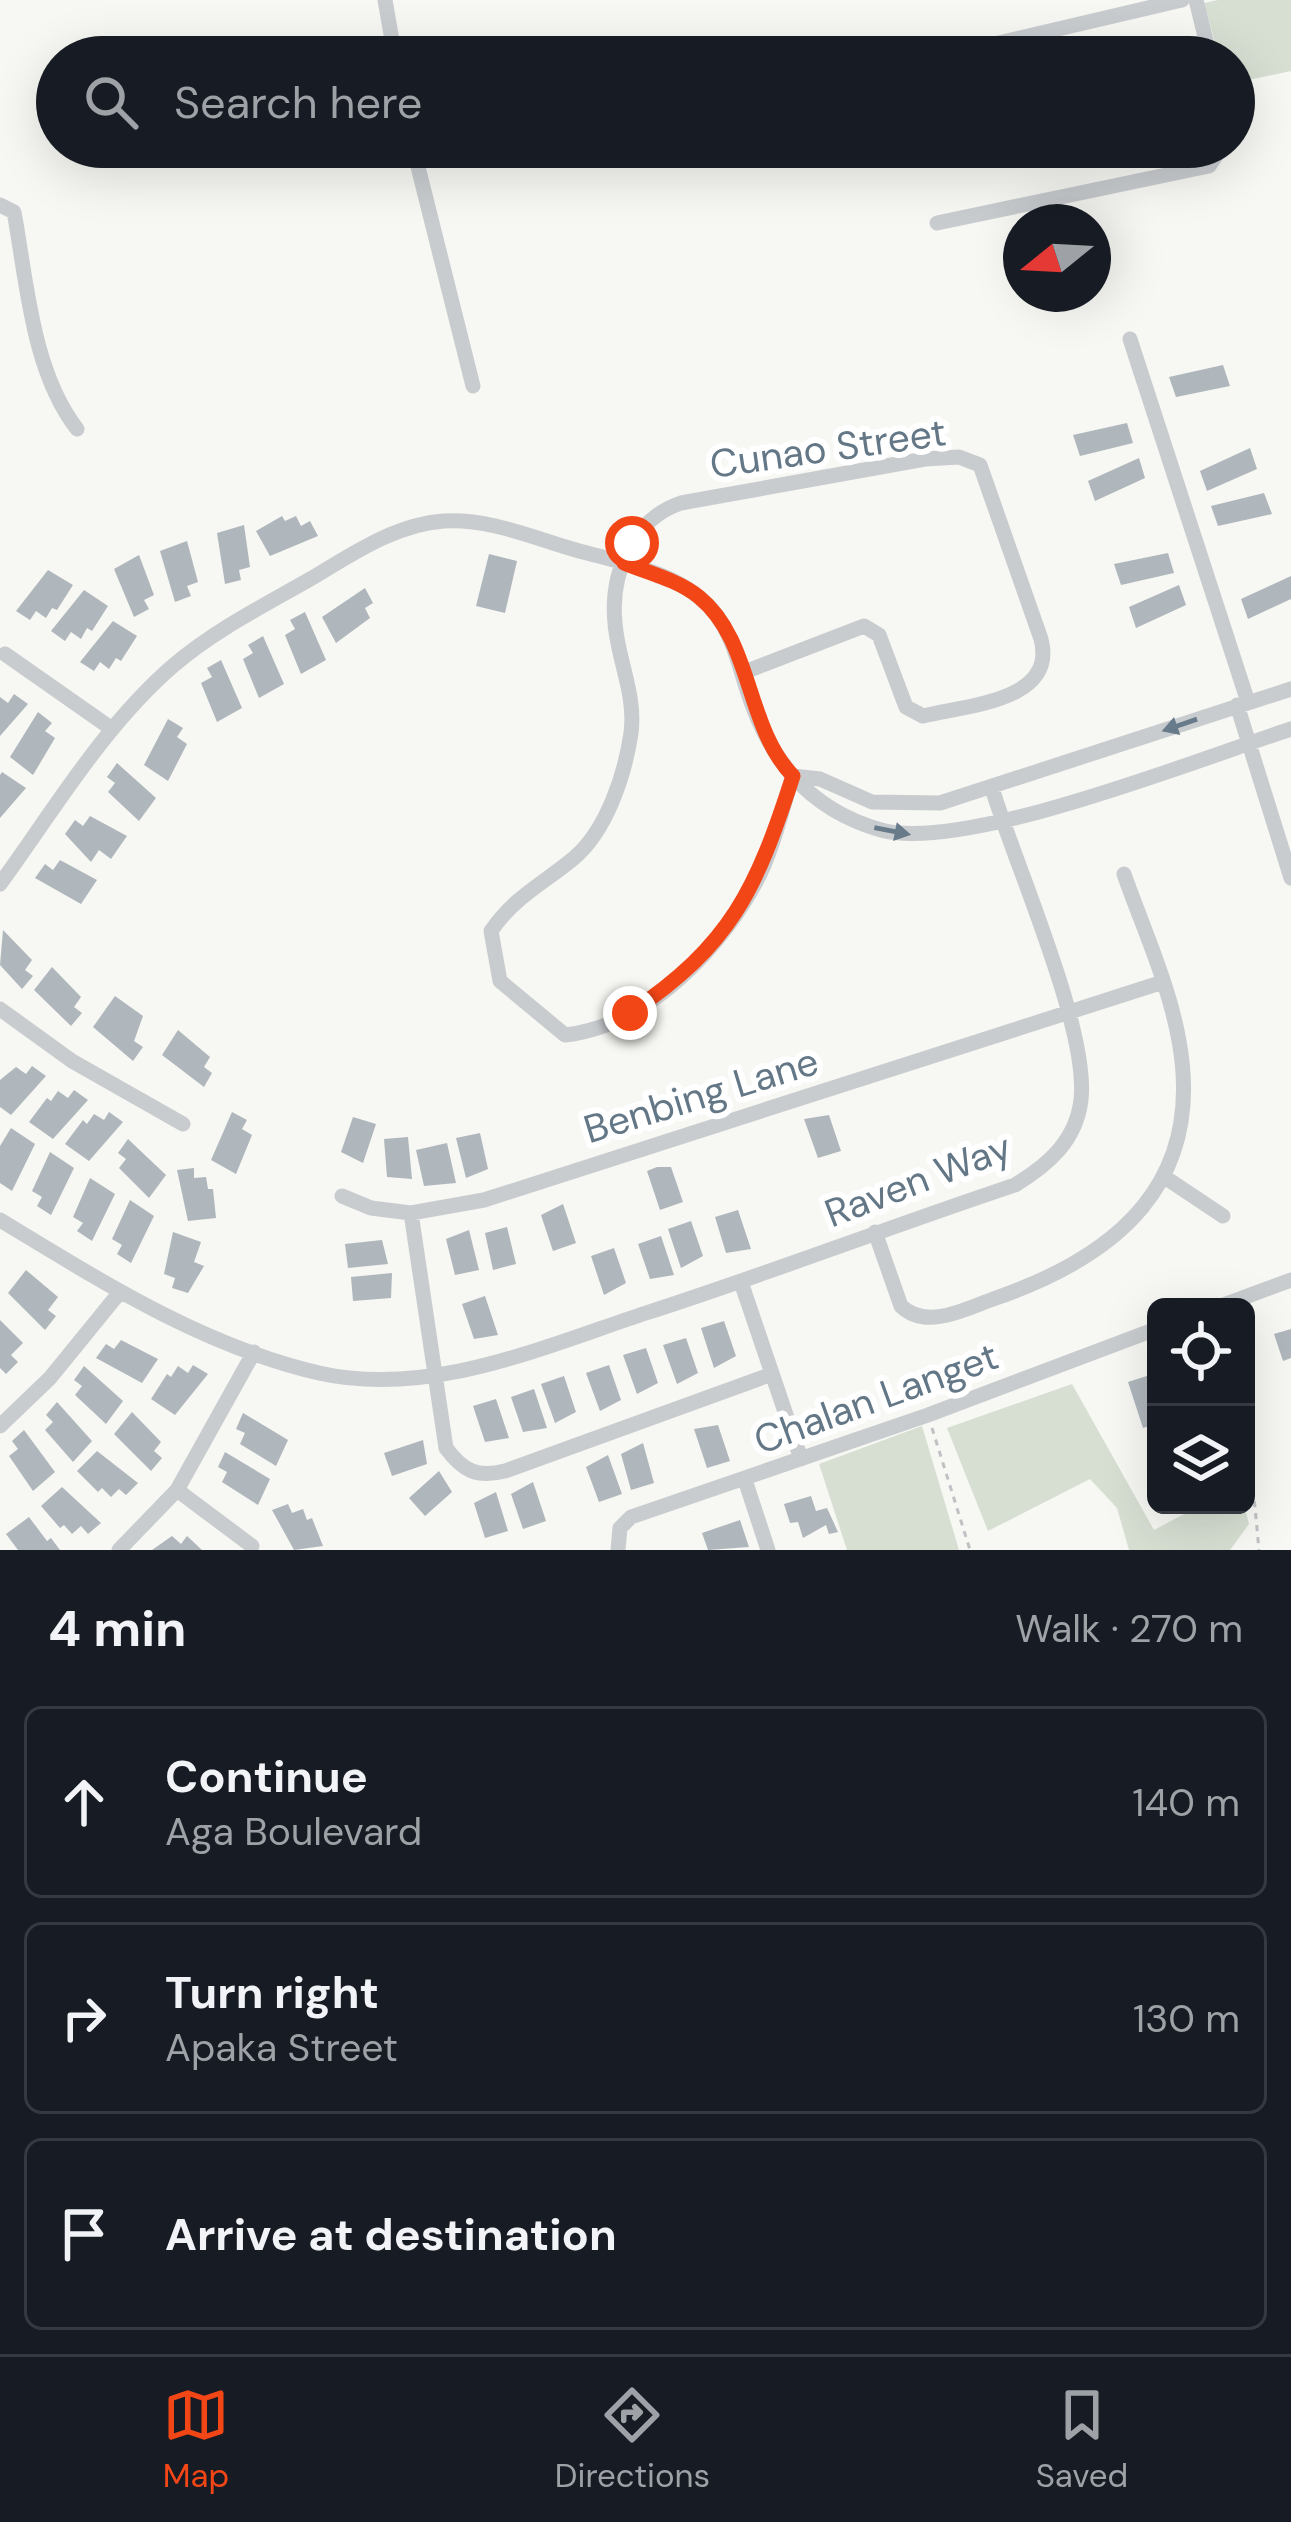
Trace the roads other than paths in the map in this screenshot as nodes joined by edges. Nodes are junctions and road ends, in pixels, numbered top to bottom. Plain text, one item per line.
1 (385, 0) edge
2 (1182, 0) edge
3 (1196, 0) edge
4 (391, 36) edge
5 (1028, 36) edge
6 (1205, 36) edge
7 (417, 168) edge
8 (1199, 168) edge
9 (0, 205) edge
10 (937, 223) dead end
11 (1130, 340) dead end
12 (473, 386) dead end
13 (77, 429) dead end
14 (624, 563) junction
15 (5, 655) dead end
16 (742, 673) junction
17 (1291, 689) edge
18 (1243, 704) junction
19 (112, 729) junction
20 (1291, 729) edge
21 (1249, 743) junction
22 (793, 776) junction
23 (992, 788) junction
24 (1002, 822) junction
25 (1124, 874) dead end
26 (2, 877) edge
27 (1291, 878) edge
28 (1163, 982) junction
29 (0, 1010) edge
30 (1068, 1014) junction
31 (183, 1124) dead end
32 (1163, 1176) junction
33 (342, 1196) dead end
34 (411, 1213) junction
35 (1223, 1216) dead end
36 (0, 1220) edge
37 (875, 1232) junction
38 (1291, 1280) edge
39 (741, 1282) junction
40 (120, 1292) junction
41 (1242, 1298) edge
42 (1147, 1332) edge
43 (254, 1352) junction
44 (772, 1374) junction
45 (431, 1375) junction
46 (0, 1426) edge
47 (802, 1459) junction
48 (745, 1480) junction
49 (177, 1490) junction
50 (252, 1546) dead end
51 (119, 1550) edge
52 (618, 1550) edge
53 (768, 1550) edge

1 - 4 street
2 - 5 street
3 - 6 street
7 - 12 street
8 - 10 street
9 - 13 street
11 - 18 street
14 - 16 street
14 - 16 street, Cunao Street
14 - 19 street
14 - 22 street
15 - 19 street
16 - 22 street
17 - 18 street
18 - 21 street
18 -> 23 street
19 - 26 street
20 - 21 street
21 - 24 street
21 - 27 street
22 - 23 street
22 -> 24 street
23 - 24 street, Raven Way
24 - 30 street, Raven Way
25 - 28 street
28 - 30 street, Benbing Lane
28 - 32 street
29 - 31 street
30 - 34 street, Benbing Lane
30 - 37 street, Raven Way
32 - 35 street
32 - 37 street
33 - 34 street
34 - 45 street
36 - 40 street, Raven Way
37 - 39 street, Raven Way
38 - 41 street
39 - 44 street
39 - 45 street, Raven Way
40 - 43 street, Raven Way
40 - 46 street
42 - 47 street, Chalan Langet
43 - 45 street, Raven Way
43 - 49 street
44 - 45 street
44 - 47 street
47 - 48 street, Chalan Langet
48 - 52 street, Chalan Langet
48 - 53 street
49 - 50 street
49 - 51 street

